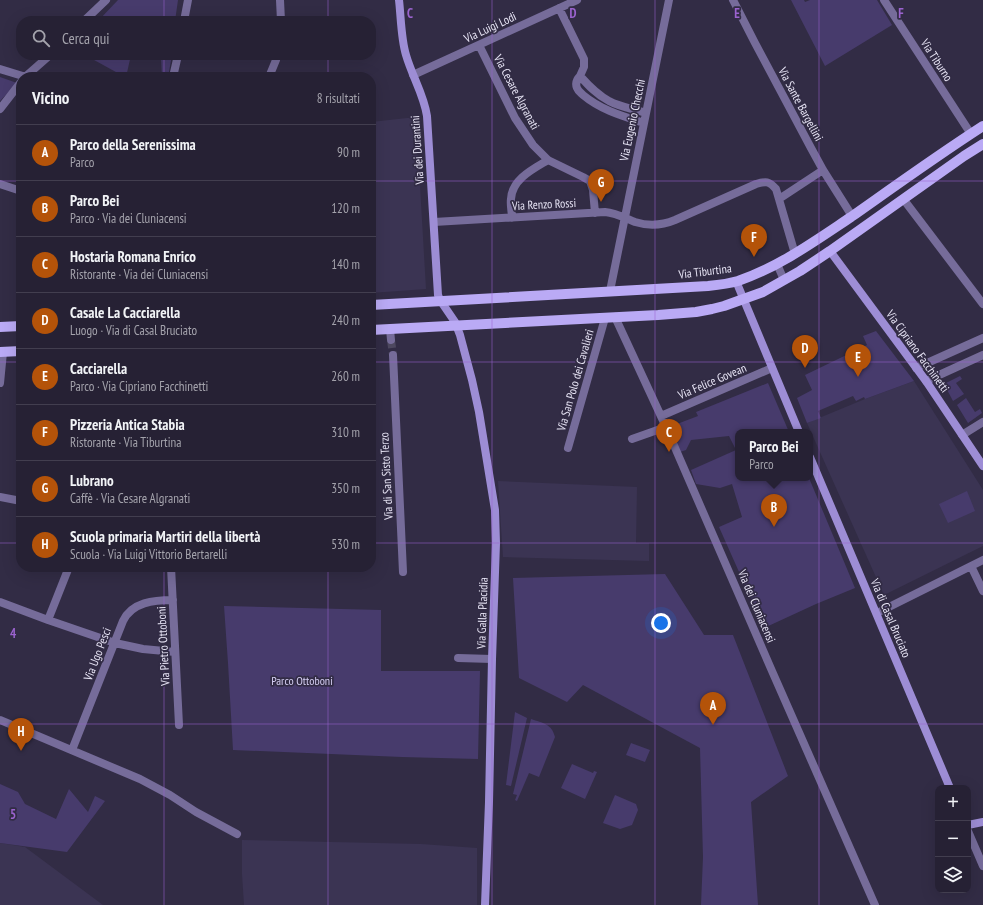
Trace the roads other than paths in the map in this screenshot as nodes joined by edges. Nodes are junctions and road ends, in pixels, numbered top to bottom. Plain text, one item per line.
1 (106, 0) edge
2 (188, 0) edge
3 (280, 0) edge
4 (400, 0) edge
5 (577, 0) edge
6 (669, 0) edge
7 (734, 0) edge
8 (884, 0) edge
9 (559, 8) junction
10 (89, 16) edge
11 (185, 16) edge
12 (281, 16) edge
13 (479, 45) junction
14 (44, 60) edge
15 (177, 60) edge
16 (276, 60) edge
17 (0, 69) edge
18 (31, 72) edge
19 (174, 72) edge
20 (271, 72) edge
21 (16, 74) edge
22 (413, 75) junction
23 (580, 76) junction
24 (16, 88) edge
25 (0, 109) edge
26 (646, 113) junction
27 (644, 122) junction
28 (983, 126) edge
29 (971, 134) junction
30 (956, 144) junction
31 (983, 144) edge
32 (964, 156) junction
33 (548, 160) junction
34 (823, 170) junction
35 (0, 184) edge
36 (16, 189) edge
37 (779, 199) junction
38 (904, 200) junction
39 (595, 213) junction
40 (852, 216) junction
41 (624, 217) junction
42 (512, 218) junction
43 (434, 222) junction
44 (830, 251) junction
45 (796, 254) junction
46 (776, 264) junction
47 (784, 280) junction
48 (736, 281) junction
49 (610, 291) junction
50 (744, 299) junction
51 (441, 301) junction
52 (983, 304) edge
53 (376, 306) edge
54 (610, 317) junction
55 (16, 326) edge
56 (457, 326) junction
57 (0, 327) edge
58 (390, 329) junction
59 (376, 330) edge
60 (983, 338) edge
61 (391, 340) tunnel mouth
62 (16, 351) edge
63 (2, 352) edge
64 (393, 355) tunnel mouth
65 (983, 355) edge
66 (772, 368) junction
67 (916, 368) junction
68 (926, 381) junction
69 (0, 383) edge
70 (661, 416) junction
71 (983, 422) edge
72 (666, 427) junction
73 (798, 429) edge
74 (962, 435) junction
75 (632, 439) dead end
76 (568, 448) dead end
77 (813, 464) edge
78 (983, 466) edge
79 (0, 497) edge
80 (16, 500) edge
81 (983, 560) edge
82 (971, 566) junction
83 (67, 572) edge
84 (171, 572) edge
85 (403, 572) dead end
86 (983, 590) edge
87 (173, 600) junction
88 (0, 602) edge
89 (877, 613) junction
90 (48, 620) junction
91 (115, 644) junction
92 (175, 652) junction
93 (458, 658) dead end
94 (492, 659) junction
95 (0, 720) edge
96 (179, 725) dead end
97 (72, 750) junction
98 (949, 785) edge
99 (983, 822) edge
100 (971, 824) edge
101 (237, 834) dead end
102 (971, 838) edge
103 (983, 866) edge
104 (485, 905) edge
105 (875, 905) edge

1 - 10 street
2 - 11 street
3 - 12 street
4 - 22 street, Via dei Durantini
5 - 9 street, Via Luigi Lodi
6 - 26 street, Via Eugenio Checchi
7 - 34 street, Via Sante Bargellini
8 - 29 street, Via Tiburno
9 - 13 street, Via Luigi Lodi
9 - 23 street
13 - 22 street, Via Luigi Lodi
13 - 33 street, Via Cesare Algranati
14 - 18 street
15 - 19 street
16 - 20 street
17 - 21 street
22 - 43 street, Via dei Durantini
23 - 26 street
23 - 27 street
24 - 25 street
26 - 27 street, Via Eugenio Checchi
27 - 41 street, Via Eugenio Checchi
28 - 29 main road, Via Tiburtina
29 - 30 main road, Via Tiburtina
30 - 32 street
30 - 40 main road, Via Tiburtina
31 - 32 main road
32 - 38 main road
33 - 39 street, Via Cesare Algranati
33 - 42 street
34 - 37 street
34 - 40 street, Via Sante Bargellini
35 - 36 street
37 - 41 street, Via Renzo Rossi
37 - 45 street
38 - 44 main road
38 - 52 street
39 - 41 street, Via Renzo Rossi
39 - 42 street, Via Renzo Rossi
40 - 45 main road, Via Tiburtina
41 - 49 street, Via Eugenio Checchi
42 - 43 street, Via Renzo Rossi
43 - 51 street, Via dei Durantini
44 - 47 main road
44 - 67 street, Via Cipriano Facchinetti
45 - 46 main road, Via Tiburtina
46 - 47 street
46 - 48 main road, Via Tiburtina
47 - 50 main road
48 - 49 main road, Via Tiburtina
48 - 50 street
49 - 51 main road, Via Tiburtina
50 - 54 main road
50 - 66 street
51 - 53 main road, Via Tiburtina
51 - 56 street
54 - 56 main road
54 - 70 street, Via dei Cluniacensi
54 - 76 street, Via San Polo dei Cavalieri
55 - 57 main road
56 - 58 main road
56 - 94 street, Via Galla Placidia
58 - 59 main road
58 - 61 street
60 - 67 street
62 - 63 main road
63 - 69 street
64 - 85 street, Via di San Sisto Terzo
65 - 68 street
66 - 70 street, Via Felice Govean
66 - 73 street
67 - 68 street, Via Cipriano Facchinetti
68 - 74 street, Via Cipriano Facchinetti
70 - 72 street, Via dei Cluniacensi
71 - 74 street
72 - 75 street
72 - 105 street, Via dei Cluniacensi
74 - 78 street, Via Cipriano Facchinetti
77 - 89 street, Via di Casal Bruciato
79 - 80 street
81 - 82 street
82 - 86 street
82 - 89 street
83 - 90 street
84 - 87 street, Via Pietro Ottoboni
87 - 91 street, Via Ugo Pesci
87 - 92 street, Via Pietro Ottoboni
88 - 90 street
89 - 98 street, Via di Casal Bruciato
90 - 91 street
91 - 92 street
91 - 97 street, Via Ugo Pesci
92 - 96 street, Via Pietro Ottoboni
93 - 94 street
94 - 104 street, Via Galla Placidia
95 - 97 street
97 - 101 street
99 - 100 street
102 - 103 street

